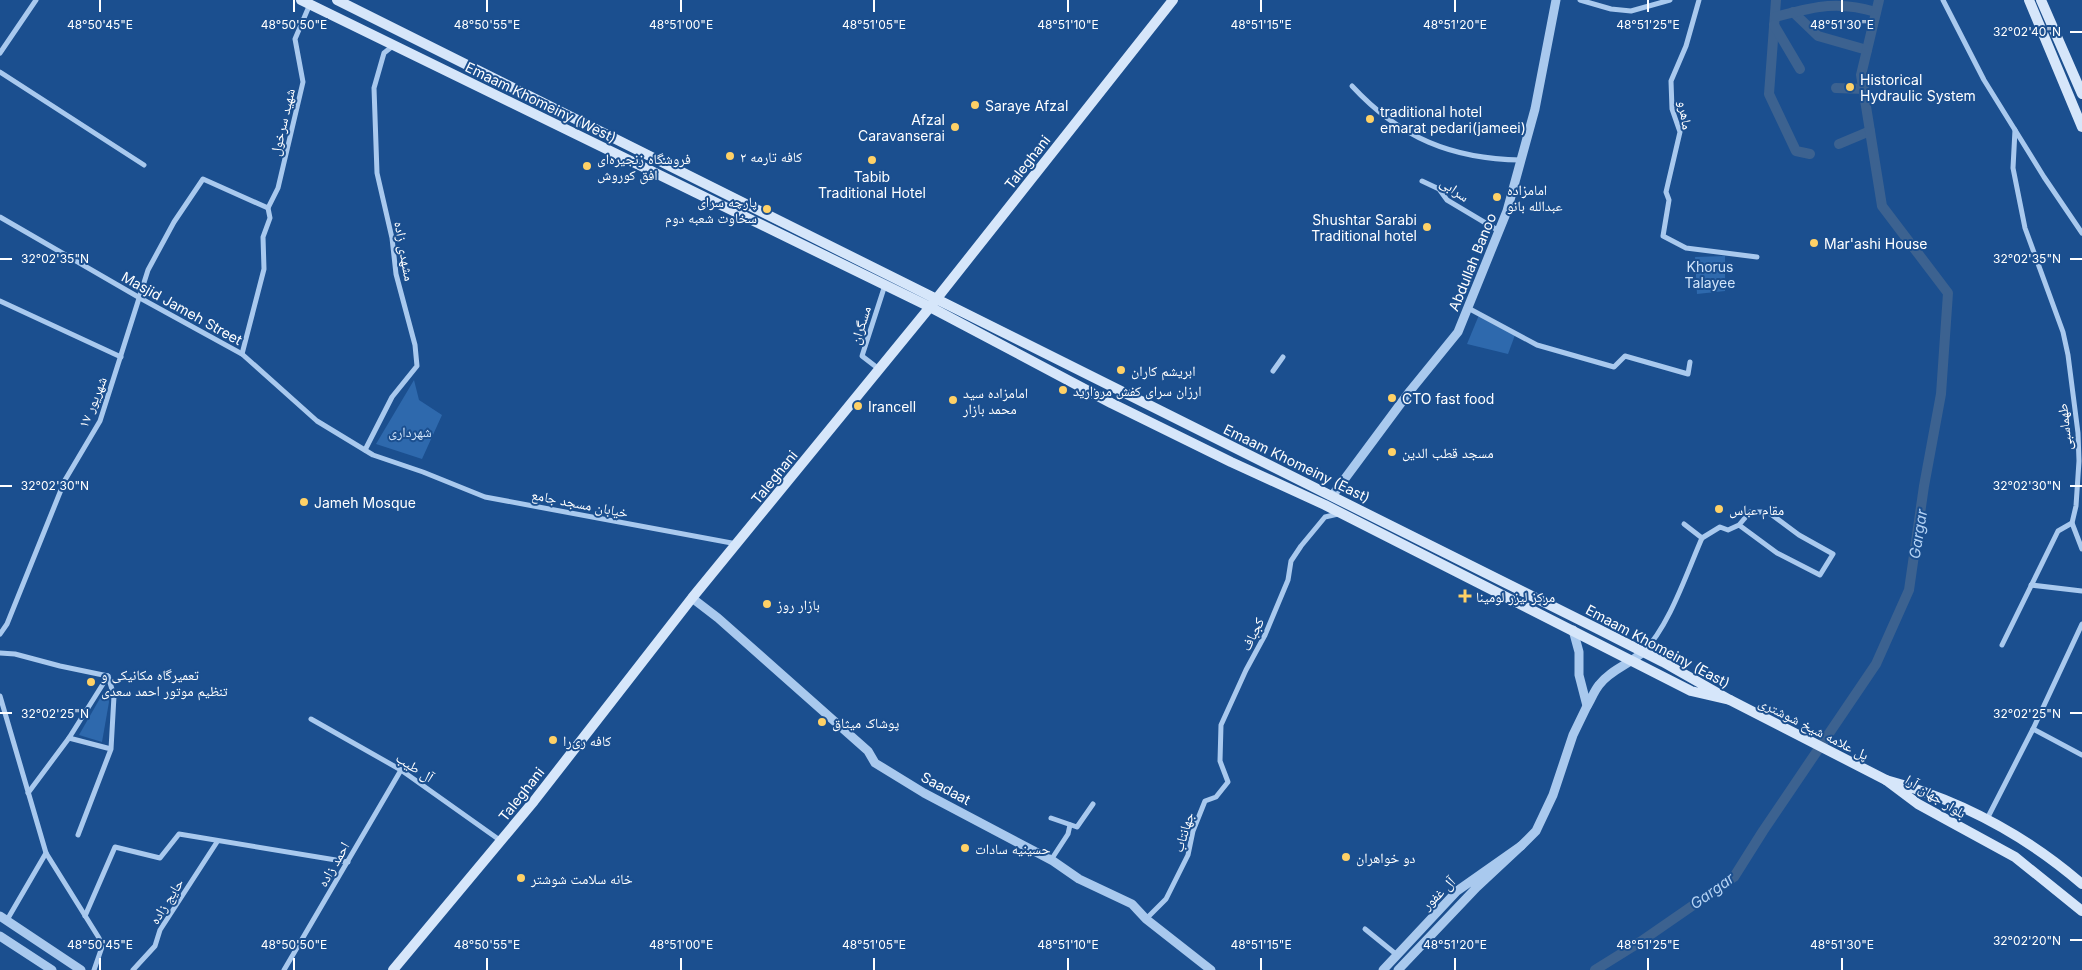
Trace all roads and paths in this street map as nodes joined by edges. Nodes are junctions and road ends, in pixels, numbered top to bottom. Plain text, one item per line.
1 (36, 0) edge
2 (337, 0) edge
3 (1173, 0) edge
4 (1556, 0) edge
5 (1580, 0) edge
6 (1670, 0) edge
7 (1699, 0) edge
8 (1943, 0) edge
9 (2029, 0) edge
10 (2042, 0) edge
11 (306, 2) edge
12 (401, 32) junction
13 (394, 46) junction
14 (0, 53) edge
15 (0, 72) edge
16 (1352, 86) dead end
17 (2082, 94) edge
18 (2082, 127) edge
19 (2015, 130) junction
20 (1521, 160) junction
21 (144, 165) dead end
22 (1422, 181) dead end
23 (268, 208) junction
24 (0, 217) edge
25 (1499, 231) junction
26 (2082, 233) edge
27 (1757, 257) dead end
28 (885, 285) junction
29 (140, 298) junction
30 (0, 301) edge
31 (933, 303) junction
32 (1468, 308) junction
33 (242, 354) junction
34 (121, 357) junction
35 (1282, 357) dead end
36 (1690, 362) dead end
37 (874, 366) dead end
38 (1273, 371) dead end
39 (2080, 432) edge
40 (365, 450) junction
41 (424, 472) joint
42 (1332, 496) junction
43 (1325, 506) junction
44 (1340, 513) junction
45 (2072, 523) junction
46 (1684, 524) dead end
47 (1739, 525) junction
48 (1702, 538) junction
49 (737, 544) junction
50 (2082, 549) edge
51 (2031, 585) junction
52 (2082, 591) edge
53 (692, 598) junction
54 (2082, 624) edge
55 (1574, 630) junction
56 (0, 634) edge
57 (2002, 645) dead end
58 (1643, 652) junction
59 (0, 653) edge
60 (1634, 661) junction
61 (108, 676) junction
62 (0, 696) edge
63 (1730, 700) junction
64 (1587, 706) junction
65 (312, 719) dead end
66 (2033, 729) junction
67 (69, 738) junction
68 (111, 749) junction
69 (2082, 755) edge
70 (402, 770) junction
71 (1886, 780) junction
72 (1228, 782) joint
73 (28, 793) junction
74 (1094, 804) dead end
75 (1051, 818) dead end
76 (1987, 819) junction
77 (1070, 824) junction
78 (78, 835) dead end
79 (217, 842) junction
80 (501, 842) junction
81 (1521, 846) junction
82 (46, 853) junction
83 (1051, 860) junction
84 (348, 862) junction
85 (2082, 884) edge
86 (2082, 911) edge
87 (85, 916) junction
88 (4, 918) edge
89 (1146, 919) junction
90 (1365, 929) dead end
91 (0, 936) edge
92 (1397, 955) junction
93 (52, 970) edge
94 (81, 970) edge
95 (94, 970) edge
96 (133, 970) edge
97 (284, 970) edge
98 (393, 970) edge
99 (1210, 970) edge
100 (1383, 970) edge
101 (1398, 970) edge

1 - 14 street
2 - 12 main road, Emaam Khomeiny (West)
3 - 31 main road, Taleghani
4 - 20 street, Abdullah Banoo
5 - 6 street
7 - 27 street, ماهرو
8 - 19 street
9 - 18 main road
10 - 17 main road
11 - 13 main road, Emaam Khomeiny (West)
11 - 23 street, شهید سرخول
12 - 13 street
12 - 31 main road, Emaam Khomeiny (West)
13 - 28 main road, Emaam Khomeiny (West)
13 - 40 street, مشهدی زاده
15 - 21 street
16 - 20 street
19 - 26 street
19 - 39 street, طهماسبی
20 - 25 street, Abdullah Banoo
22 - 25 street, سرابی
23 - 29 street, ۱۷ شهریور
23 - 33 street
24 - 29 street, Masjid Jameh Street
25 - 32 street, Abdullah Banoo
28 - 31 main road, Emaam Khomeiny (West)
28 - 37 street, مسگران
29 - 33 street, Masjid Jameh Street
29 - 34 street, ۱۷ شهریور
30 - 34 street
31 - 42 main road, Emaam Khomeiny (East)
31 - 43 main road, Emaam Khomeiny (East)
31 - 49 main road, Taleghani
32 - 36 street
32 - 42 street, Abdullah Banoo
33 - 40 street, Masjid Jameh Street
34 - 56 street, ۱۷ شهریور
35 - 38 street
39 - 45 street, طهماسبی
40 - 41 street, Masjid Jameh Street
41 - 49 street, خیابان مسجد جامع
42 - 43 street
42 - 58 main road, Emaam Khomeiny (East)
43 - 44 main road, Emaam Khomeiny (East)
44 - 55 main road, Emaam Khomeiny (East)
44 - 72 street, کجباف
45 - 50 street
45 - 51 street
46 - 48 street
47 - 47 street
47 - 48 street
48 - 58 street
49 - 53 main road, Taleghani
51 - 52 street
51 - 57 street
53 - 80 main road, Taleghani
53 - 83 street, Saadaat
54 - 66 street
55 - 60 main road, Emaam Khomeiny (East)
55 - 64 street
58 - 60 street, آل غفور
58 - 63 main road, Emaam Khomeiny (East)
59 - 61 street
60 - 63 main road, Emaam Khomeiny (East)
60 - 64 street, آل غفور
61 - 67 street
61 - 68 street
62 - 73 street
63 - 71 main road, پل علامه شیخ شوشتری
64 - 81 street, آل غفور
65 - 70 street, آل طیب
66 - 69 street
66 - 76 street
67 - 68 street
67 - 73 street
68 - 78 street
70 - 80 street, آل طیب
70 - 84 street, احمد زاده
71 - 76 main road, بلوار جهان آرا
71 - 86 main road, بلوار جهان آرا
72 - 89 street, جهانتاب
73 - 82 street
74 - 77 street
75 - 77 street
76 - 85 main road, بلوار جهان آرا
77 - 83 street
79 - 84 street
79 - 87 street
79 - 96 street, حایج زاده
80 - 98 main road, Taleghani
81 - 92 street, آل غفور
81 - 101 street, آل غفور
82 - 87 street
82 - 88 street
83 - 89 street, Saadaat
84 - 97 street, احمد زاده
87 - 95 street
88 - 94 street
89 - 99 street, Saadaat
90 - 92 street
91 - 93 street
92 - 100 street, آل غفور

